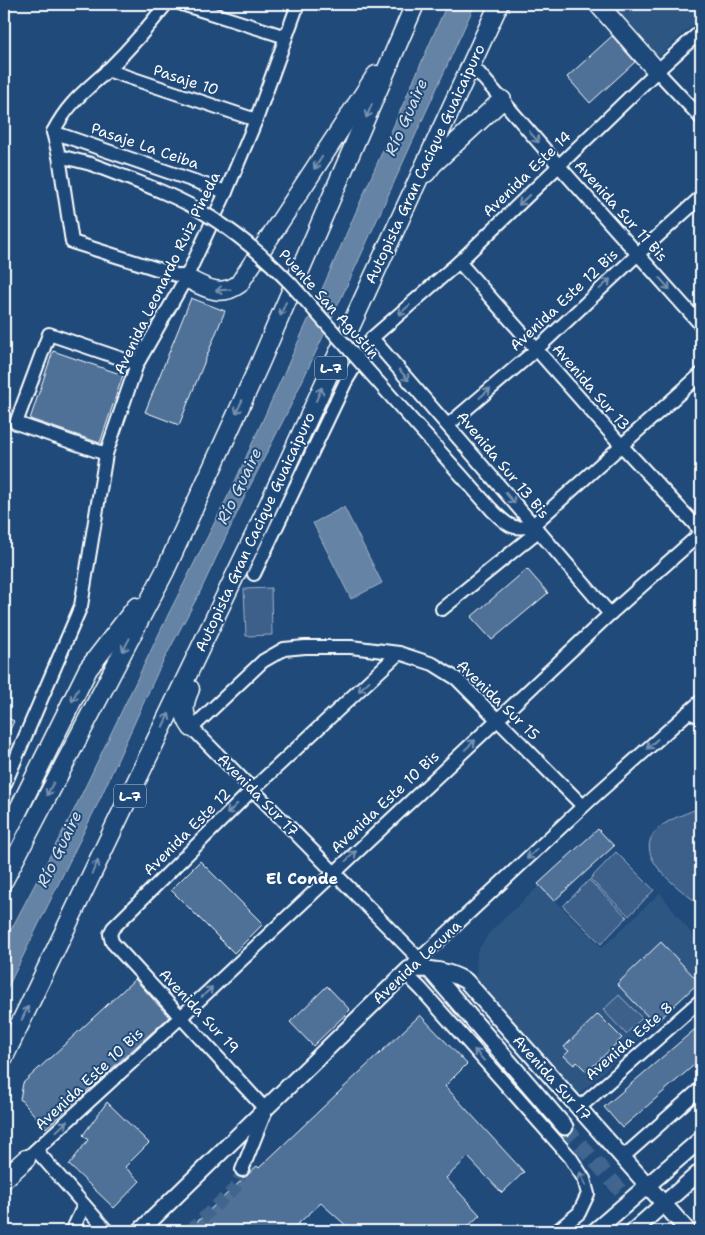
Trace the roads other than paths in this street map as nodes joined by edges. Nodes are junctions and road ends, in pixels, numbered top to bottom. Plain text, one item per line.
1 (166, 4) edge
2 (182, 4) edge
3 (298, 4) edge
4 (415, 4) edge
5 (499, 4) edge
6 (598, 4) edge
7 (701, 31) edge
8 (402, 35) junction
9 (286, 37) junction
10 (107, 70) junction
11 (657, 70) junction
12 (478, 72) dead end
13 (502, 100) junction
14 (701, 118) edge
15 (256, 120) junction
16 (53, 132) junction
17 (59, 156) junction
18 (559, 166) junction
19 (226, 192) junction
20 (701, 197) edge
21 (406, 202) junction
22 (638, 254) junction
23 (459, 262) junction
24 (186, 278) junction
25 (701, 325) edge
26 (372, 338) junction
27 (537, 349) junction
28 (137, 364) junction
29 (701, 374) edge
30 (448, 425) junction
31 (622, 446) junction
32 (106, 454) junction
33 (535, 528) junction
34 (701, 532) edge
35 (255, 534) junction
36 (164, 571) junction
37 (254, 574) dead end
38 (442, 608) dead end
39 (610, 614) junction
40 (400, 653) junction
41 (701, 701) edge
42 (688, 712) junction
43 (701, 717) edge
44 (497, 720) junction
45 (192, 728) junction
46 (4, 786) edge
47 (253, 789) junction
48 (583, 806) junction
49 (4, 839) edge
50 (333, 872) junction
51 (4, 880) edge
52 (110, 934) joint
53 (415, 968) junction
54 (466, 981) junction
55 (443, 985) junction
56 (701, 1000) edge
57 (182, 1016) junction
58 (4, 1057) edge
59 (701, 1088) edge
60 (579, 1108) junction
61 (266, 1110) junction
62 (565, 1127) tunnel mouth
63 (701, 1139) edge
64 (31, 1154) junction
65 (623, 1157) junction
66 (242, 1170) tunnel mouth
67 (701, 1171) edge
68 (4, 1179) edge
69 (648, 1185) junction
70 (665, 1204) junction
71 (84, 1206) junction
72 (74, 1227) dead end
73 (108, 1231) edge
74 (140, 1231) edge
75 (557, 1231) edge
76 (595, 1231) edge
77 (633, 1231) edge
78 (688, 1231) edge

1 - 10 street
2 - 9 street
3 - 9 street, Avenida Leonardo Ruiz Pineda
4 - 8 highway
5 - 21 highway, Autopista Gran Cacique Guaicaipuro / L-7
6 - 11 highway
7 - 11 street, Avenida Este 14
8 -> 24 highway
8 -> 36 highway
9 - 15 street, Avenida Leonardo Ruiz Pineda
10 - 15 street, Pasaje 10
10 - 16 street
11 - 14 street
11 - 18 street, Avenida Este 14
12 - 13 street, Avenida Sur 11 Bis
13 -> 18 street, Avenida Sur 11 Bis
13 - 21 highway
15 - 19 street, Avenida Leonardo Ruiz Pineda
16 - 17 street
16 - 19 street, Pasaje La Ceiba
17 - 24 street
17 - 33 street, Puente San Agustín, bridge
18 - 22 street, Avenida Sur 11 Bis
18 -> 23 street, Avenida Este 14
19 - 24 street, Avenida Leonardo Ruiz Pineda
20 - 22 street, Avenida Este 12 Bis
35 -> 21 highway, Autopista Gran Cacique Guaicaipuro / L-7
22 -> 25 street, Avenida Sur 11 Bis
27 -> 22 street, Avenida Este 12 Bis
23 -> 26 street, Avenida Este 14
23 - 27 street, Avenida Sur 13
24 - 28 street, Avenida Leonardo Ruiz Pineda
26 -> 30 street, Avenida Sur 13 Bis
26 - 37 street, Avenida Este 14
30 -> 27 street, Avenida Este 12 Bis
27 - 31 street, Avenida Sur 13
28 - 32 street, Avenida Leonardo Ruiz Pineda
28 - 32 street
29 - 31 street
30 -> 33 street, Avenida Sur 13 Bis
31 - 33 street
31 - 34 street, Avenida Sur 13
32 - 46 street, Avenida Leonardo Ruiz Pineda
33 - 38 street
33 - 39 street, Avenida Sur 13 Bis
34 - 39 street, Avenida Este 10 Bis
35 - 45 highway
58 -> 35 highway, Autopista Gran Cacique Guaicaipuro / L-7
36 -> 49 highway
36 -> 51 highway
39 - 44 street, Avenida Este 10 Bis
40 - 44 street, Avenida Sur 15
40 - 45 street, Avenida Sur 15
40 -> 47 street, Avenida Este 12
41 - 42 street, Avenida Lecuna
42 - 43 street
42 -> 48 street, Avenida Lecuna
44 - 48 street, Avenida Sur 15
50 -> 44 street, Avenida Este 10 Bis
45 - 47 street, Avenida Sur 17
47 - 50 street, Avenida Sur 17
47 -> 52 street, Avenida Este 12
48 -> 53 street, Avenida Lecuna
50 - 53 street, Avenida Sur 17
57 -> 50 street, Avenida Este 10 Bis
52 - 57 street, Avenida Sur 19
53 - 54 main road, Avenida Sur 17
53 - 55 main road, Avenida Sur 17
53 - 61 main road, Avenida Lecuna
75 -> 53 street
54 - 55 main road
54 - 60 main road, Avenida Sur 17
55 - 62 main road, Avenida Sur 17
56 - 60 street, Avenida Este 8
57 - 61 street, Avenida Sur 19
64 -> 57 street, Avenida Este 10 Bis
59 - 65 street
60 - 65 main road, Avenida Sur 17
61 - 66 street
61 - 74 main road, Avenida Lecuna
63 - 69 main road
64 - 68 highway
64 - 71 street
65 - 69 main road, Avenida Sur 17
67 - 70 main road
69 - 70 main road, Avenida Sur 17
69 - 76 main road
70 - 77 main road
70 - 78 main road, Avenida Sur 17
71 - 72 street
71 - 73 street

